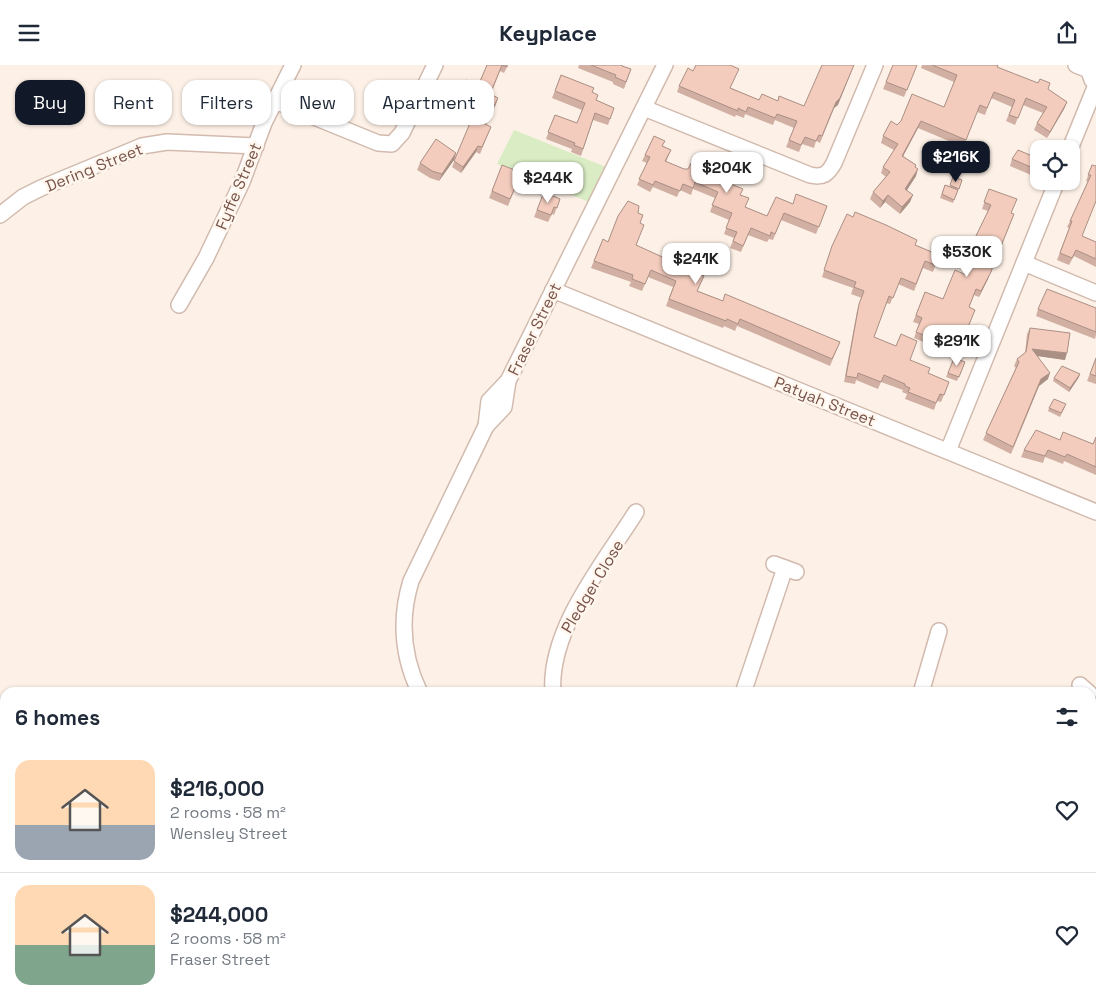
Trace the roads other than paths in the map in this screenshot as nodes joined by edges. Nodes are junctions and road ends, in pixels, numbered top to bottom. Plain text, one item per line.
1 (293, 65) edge
2 (435, 65) edge
3 (665, 65) edge
4 (875, 65) edge
5 (1076, 65) edge
6 (1095, 76) edge
7 (276, 101) junction
8 (644, 107) junction
9 (1073, 140) edge
10 (256, 146) junction
11 (1053, 190) edge
12 (0, 215) edge
13 (1024, 263) junction
14 (553, 290) junction
15 (1096, 293) edge
16 (179, 304) dead end
17 (948, 451) junction
18 (636, 512) dead end
19 (1096, 512) edge
20 (785, 568) dead end
21 (939, 631) dead end
22 (418, 687) edge
23 (553, 687) edge
24 (745, 687) edge
25 (923, 687) edge

1 - 7 street, Fyffe Street
2 - 7 street
3 - 8 street, Fraser Street
4 - 8 street
5 - 6 street
6 - 9 street
7 - 10 street, Fyffe Street
8 - 14 street, Fraser Street
10 - 12 street, Dering Street
10 - 16 street, Fyffe Street
11 - 13 street
13 - 15 street
13 - 17 street
14 - 17 street, Patyah Street
14 - 22 street, Fraser Street
17 - 19 street, Patyah Street
18 - 23 street, Pledger Close
20 - 24 street
21 - 25 street

